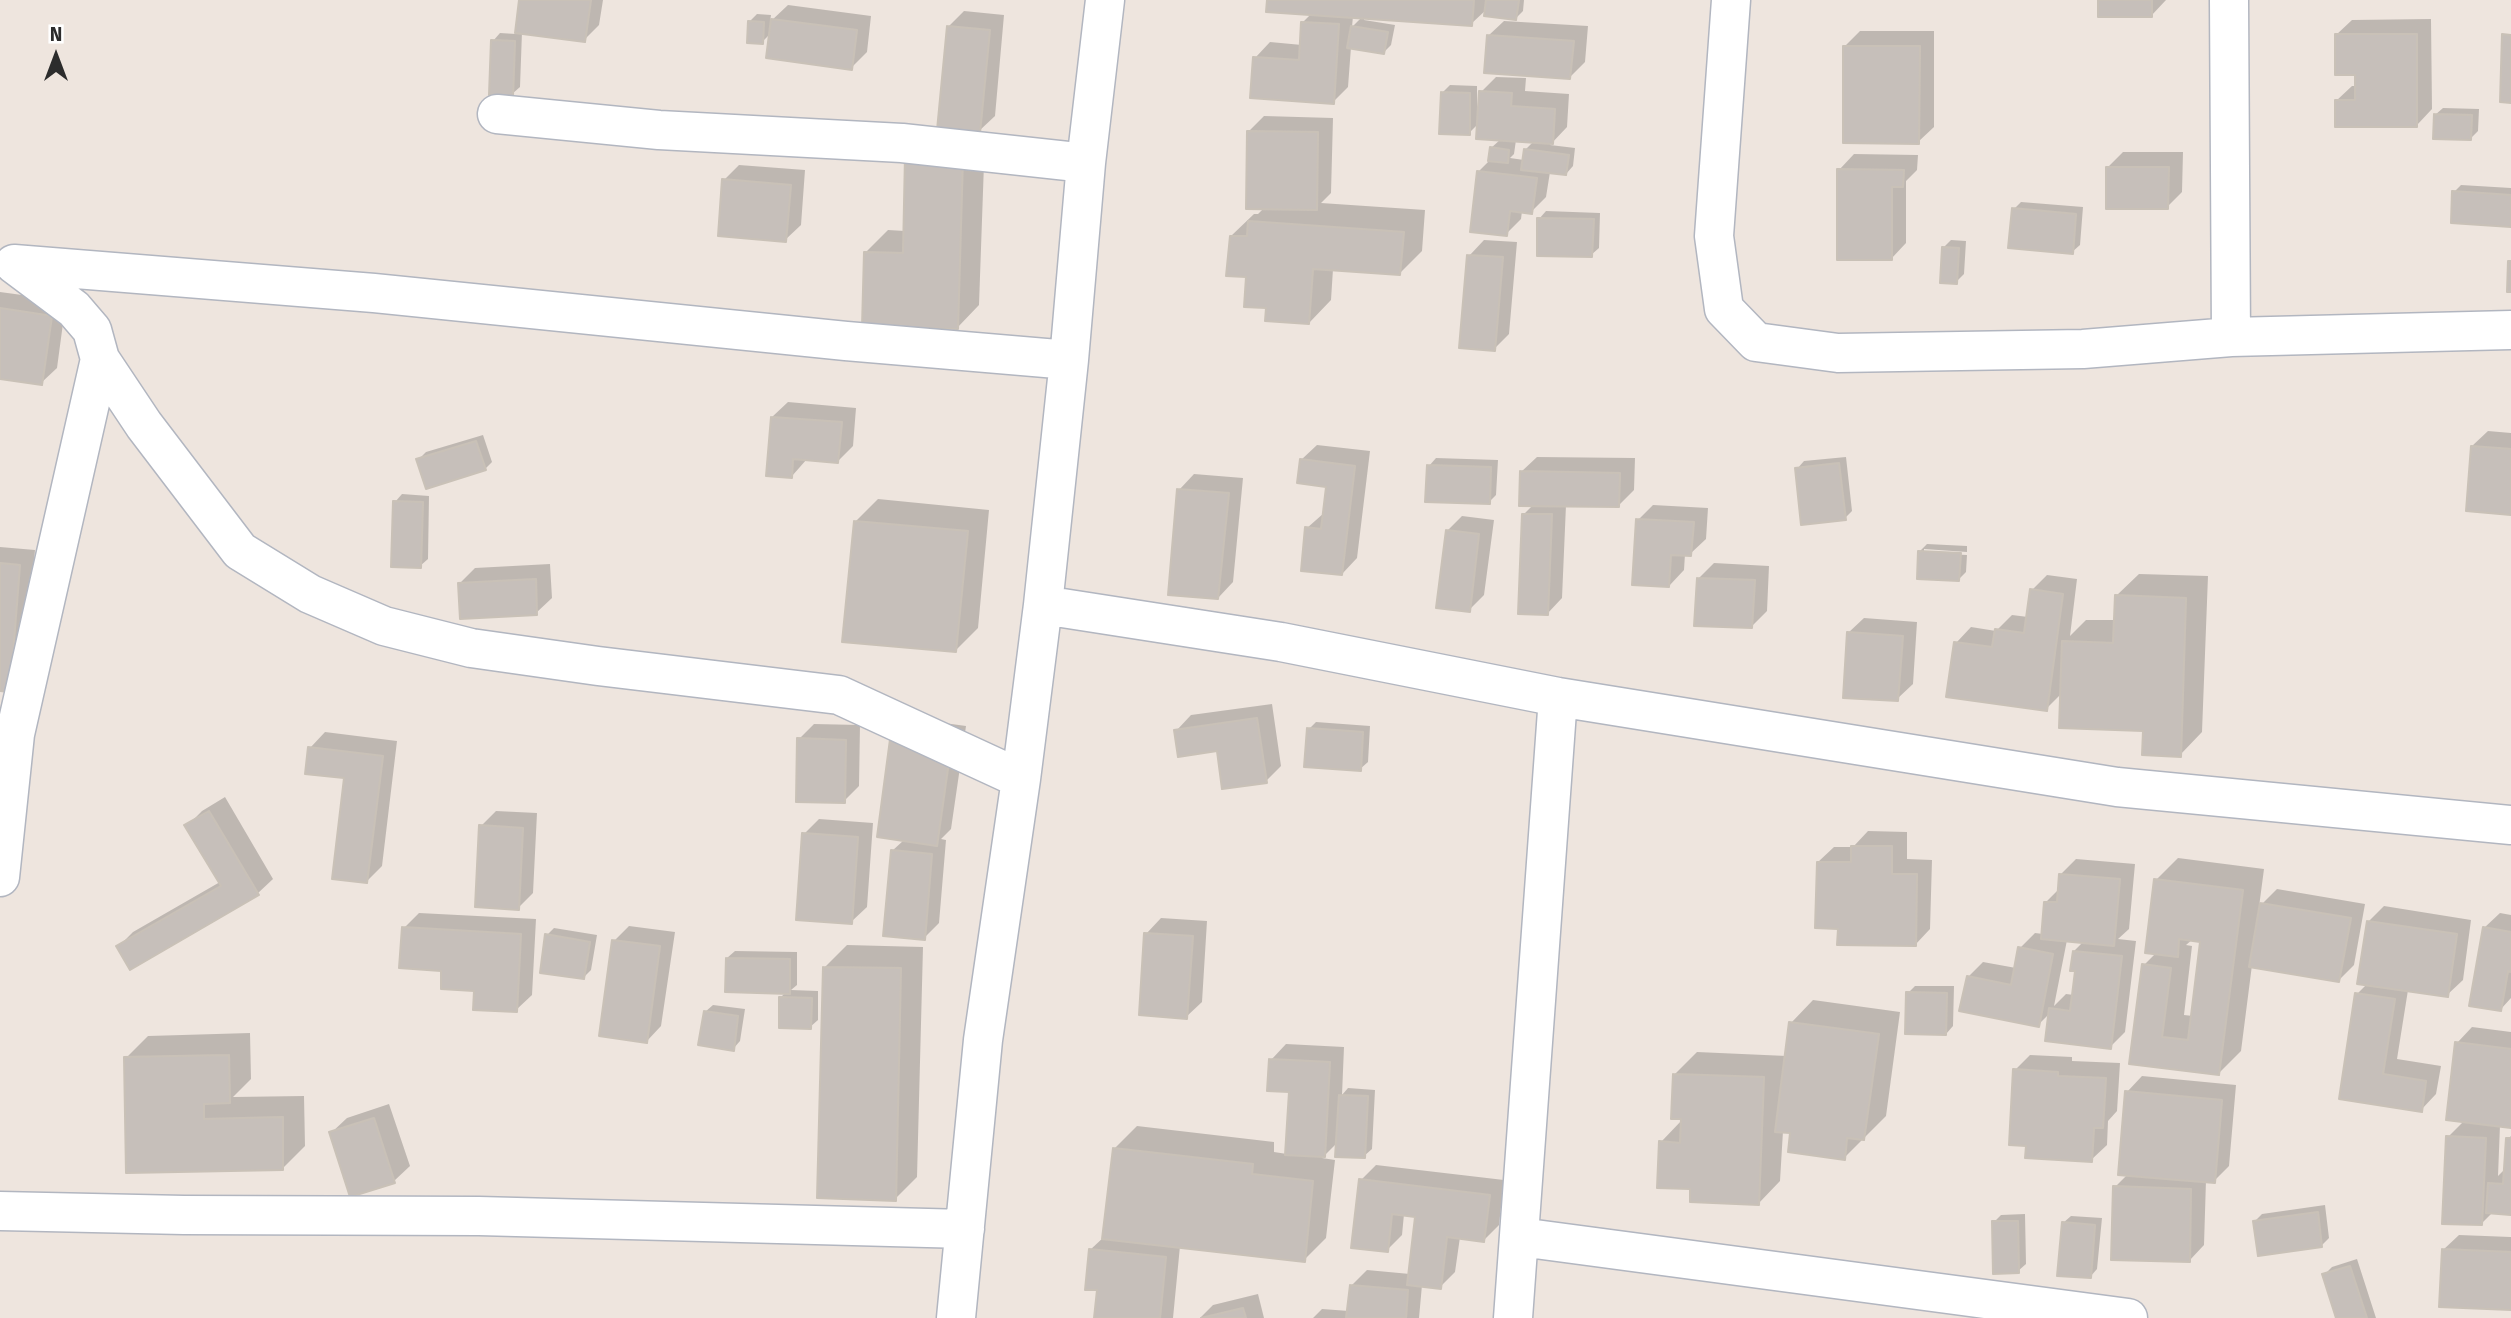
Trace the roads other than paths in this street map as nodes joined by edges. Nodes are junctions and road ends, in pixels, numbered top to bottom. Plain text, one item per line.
1 (1105, 0) edge
2 (1731, 0) edge
3 (2229, 0) edge
4 (497, 114) dead end
5 (1086, 163) junction
6 (7, 259) edge
7 (2511, 330) edge
8 (2231, 337) junction
9 (100, 359) junction
10 (1069, 360) junction
11 (1043, 605) junction
12 (1558, 697) junction
13 (1021, 779) junction
14 (2511, 825) edge
15 (0, 877) edge
16 (0, 1211) edge
17 (965, 1229) junction
18 (1520, 1237) junction
19 (956, 1318) edge
20 (1513, 1318) edge
21 (2128, 1318) edge

1 - 5 street
2 - 8 street
3 - 8 street
4 - 5 street
5 - 10 street
6 - 9 street
6 - 10 street
7 - 8 street
9 - 13 street
9 - 15 street
10 - 11 street
11 - 12 street
11 - 13 street
12 - 14 street
12 - 18 street
13 - 17 street
16 - 17 street
17 - 19 street
18 - 20 street
18 - 21 street

